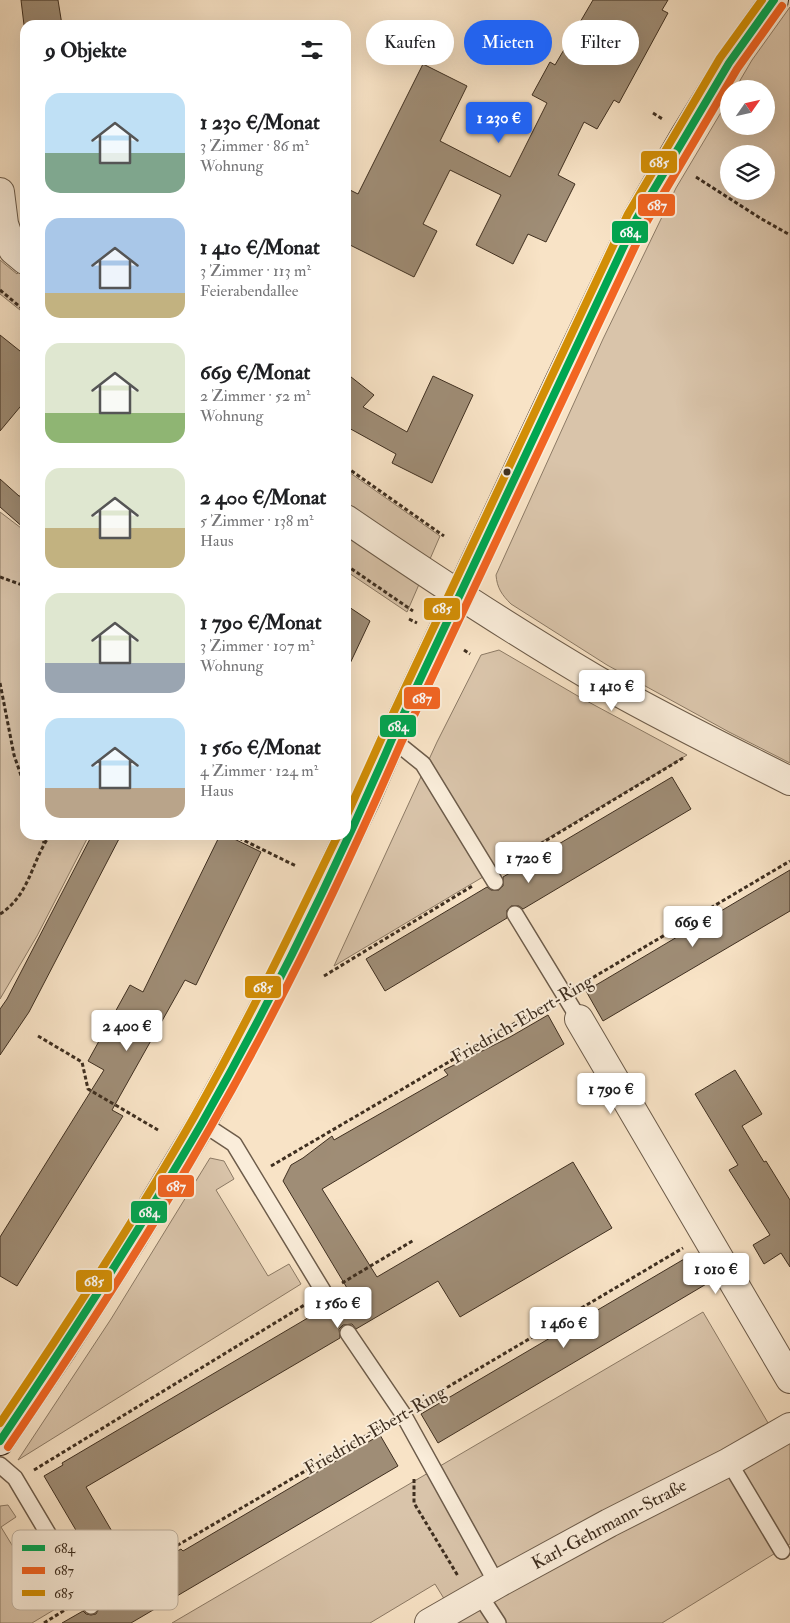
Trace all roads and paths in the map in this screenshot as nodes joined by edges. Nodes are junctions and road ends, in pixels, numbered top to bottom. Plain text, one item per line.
1 (774, 0) edge
2 (696, 177) dead end
3 (0, 192) edge
4 (2, 224) edge
5 (790, 235) edge
6 (20, 256) edge
7 (0, 290) edge
8 (20, 307) edge
9 (351, 471) edge
10 (351, 522) edge
11 (444, 536) dead end
12 (351, 569) edge
13 (0, 577) edge
14 (20, 584) edge
15 (460, 596) junction
16 (413, 611) dead end
17 (0, 683) edge
18 (392, 738) junction
19 (20, 772) edge
20 (790, 781) edge
21 (351, 830) edge
22 (43, 840) edge
23 (46, 840) edge
24 (243, 840) edge
25 (346, 840) edge
26 (44, 843) junction
27 (790, 861) edge
28 (296, 866) dead end
29 (496, 882) dead end
30 (0, 914) edge
31 (515, 914) dead end
32 (564, 994) junction
33 (578, 1019) joint
34 (38, 1036) dead end
35 (202, 1123) junction
36 (158, 1130) dead end
37 (254, 1177) junction
38 (705, 1235) junction
39 (414, 1240) dead end
40 (327, 1299) junction
41 (348, 1334) dead end
42 (790, 1379) edge
43 (403, 1414) junction
44 (790, 1427) edge
45 (392, 1430) dead end
46 (0, 1441) edge
47 (729, 1462) junction
48 (0, 1465) edge
49 (414, 1476) dead end
50 (16, 1481) junction
51 (46, 1530) edge
52 (178, 1549) edge
53 (782, 1551) dead end
54 (482, 1592) junction
55 (72, 1610) edge
56 (44, 1623) edge
57 (429, 1623) edge
58 (498, 1623) edge

1 - 15 main road
2 - 5 path
3 - 4 main road
4 - 6 main road
7 - 8 path
9 - 11 path
10 - 15 main road
12 - 16 path
13 - 14 path
15 - 18 main road
15 - 20 main road
17 - 19 path
18 - 21 main road
18 - 29 lane
22 - 26 path
23 - 26 path
24 - 28 path
25 - 35 main road
26 - 30 path
27 - 32 path, Friedrich-Ebert-Ring
31 - 32 lane
32 - 33 lane
32 - 37 path, Friedrich-Ebert-Ring
33 - 38 main road, Friedrich-Ebert-Ring
34 - 36 path
35 - 37 lane
35 - 46 main road
37 - 40 lane
38 - 42 main road, Friedrich-Ebert-Ring
38 - 43 path, Friedrich-Ebert-Ring
39 - 40 path
40 - 50 path
41 - 43 lane
43 - 54 lane
44 - 47 main road, Karl-Gehrmann-Straße
45 - 52 path, Friedrich-Ebert-Ring
47 - 53 lane
47 - 54 main road, Karl-Gehrmann-Straße
48 - 50 lane
49 - 54 path
50 - 51 lane
54 - 57 main road, Karl-Gehrmann-Straße
54 - 58 lane
55 - 56 path, Friedrich-Ebert-Ring

